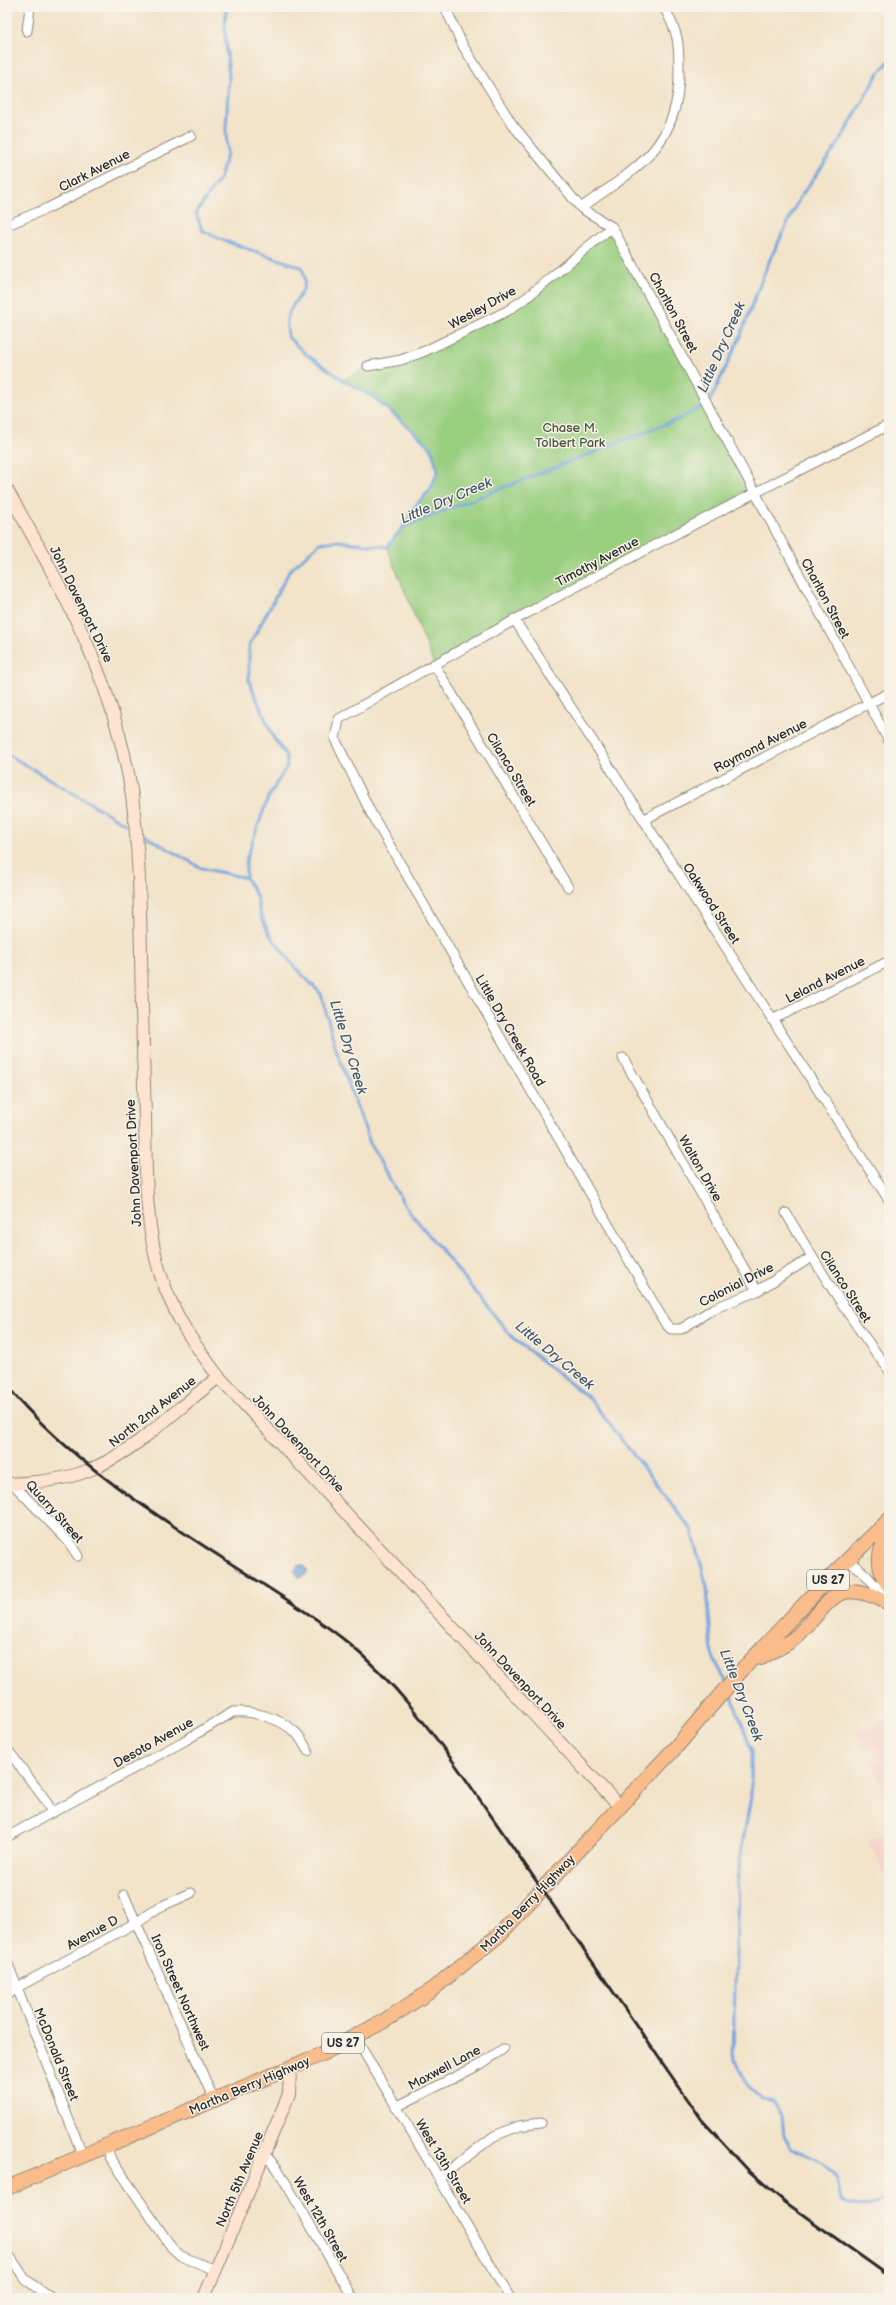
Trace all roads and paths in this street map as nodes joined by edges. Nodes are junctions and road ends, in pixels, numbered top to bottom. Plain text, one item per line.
1 (30, 7) edge
2 (445, 7) edge
3 (664, 7) edge
4 (27, 31) dead end
5 (191, 136) dead end
6 (581, 208) junction
7 (7, 225) edge
8 (612, 227) junction
9 (368, 366) dead end
10 (889, 425) edge
11 (7, 490) edge
12 (756, 492) junction
13 (514, 619) junction
14 (434, 664) junction
15 (889, 693) edge
16 (868, 704) junction
17 (335, 739) joint
18 (889, 741) edge
19 (643, 820) junction
20 (568, 887) dead end
21 (889, 961) edge
22 (772, 1020) junction
23 (622, 1058) dead end
24 (889, 1200) edge
25 (786, 1213) dead end
26 (812, 1257) junction
27 (757, 1291) junction
28 (671, 1329) joint
29 (889, 1370) edge
30 (219, 1377) junction
31 (10, 1484) edge
32 (889, 1520) edge
33 (889, 1525) edge
34 (78, 1556) dead end
35 (848, 1560) junction
36 (889, 1586) edge
37 (889, 1602) edge
38 (771, 1647) junction
39 (7, 1750) edge
40 (308, 1751) dead end
41 (620, 1806) junction
42 (52, 1812) junction
43 (7, 1837) edge
44 (191, 1894) dead end
45 (124, 1895) dead end
46 (137, 1922) junction
47 (7, 1962) edge
48 (16, 1988) junction
49 (7, 1996) edge
50 (355, 2037) junction
51 (503, 2049) dead end
52 (290, 2068) junction
53 (214, 2100) junction
54 (396, 2107) junction
55 (541, 2123) dead end
56 (107, 2147) junction
57 (265, 2155) junction
58 (83, 2156) junction
59 (439, 2178) junction
60 (7, 2188) edge
61 (7, 2252) edge
62 (216, 2270) junction
63 (51, 2298) edge
64 (204, 2298) edge
65 (353, 2298) edge
66 (510, 2298) edge

1 - 4 street
2 - 6 street, Charlton Street
3 - 6 street
5 - 7 street, Clark Avenue
6 - 8 street, Charlton Street
8 - 9 street, Wesley Drive
8 - 12 street, Charlton Street
10 - 12 street, Timothy Avenue
11 - 30 street, John Davenport Drive
12 - 13 street, Timothy Avenue
12 - 16 street, Charlton Street
13 - 14 street, Timothy Avenue
13 - 19 street, Oakwood Street
14 - 17 street, Timothy Avenue
14 - 20 street, Cilanco Street
15 - 16 street, Raymond Avenue
16 - 18 street, Charlton Street
16 - 19 street, Raymond Avenue
17 - 28 street, Little Dry Creek Road
19 - 22 street, Oakwood Street
21 - 22 street, Leland Avenue
22 - 24 street, Oakwood Street
23 - 27 street, Walton Drive
25 - 26 street, Cilanco Street
26 - 27 street, Colonial Drive
26 - 29 street, Cilanco Street
27 - 28 street, Colonial Drive
30 - 31 street, North 2nd Avenue
30 - 41 street, John Davenport Drive
31 - 34 street, Quarry Street
32 - 35 main road, US 27
33 - 36 main road
35 - 37 street
35 - 38 main road, US 27
37 - 38 main road
38 - 41 main road, Martha Berry Highway / US 27
39 - 42 street
40 - 42 street, Desoto Avenue
41 - 50 main road, Martha Berry Highway / US 27
42 - 43 street, Desoto Avenue
44 - 46 street, Avenue D
45 - 46 street, Iron Street Northwest
46 - 48 street, Avenue D
46 - 53 street, Iron Street Northwest
47 - 48 street, McDonald Street
48 - 49 street, Avenue D
48 - 58 street, McDonald Street
50 - 52 main road, Martha Berry Highway / US 27
50 - 54 street, West 13th Street
51 - 54 street, Maxwell Lane
52 - 53 main road, Martha Berry Highway / US 27
52 - 57 street, North 5th Avenue
53 - 56 main road, Martha Berry Highway / US 27
54 - 59 street, West 13th Street
55 - 59 street
56 - 58 main road, Martha Berry Highway / US 27
56 - 62 street
57 - 62 street, North 5th Avenue
57 - 65 street, West 12th Street
58 - 60 main road, Martha Berry Highway / US 27
59 - 66 street, West 13th Street
61 - 63 street
62 - 64 street, North 5th Avenue

